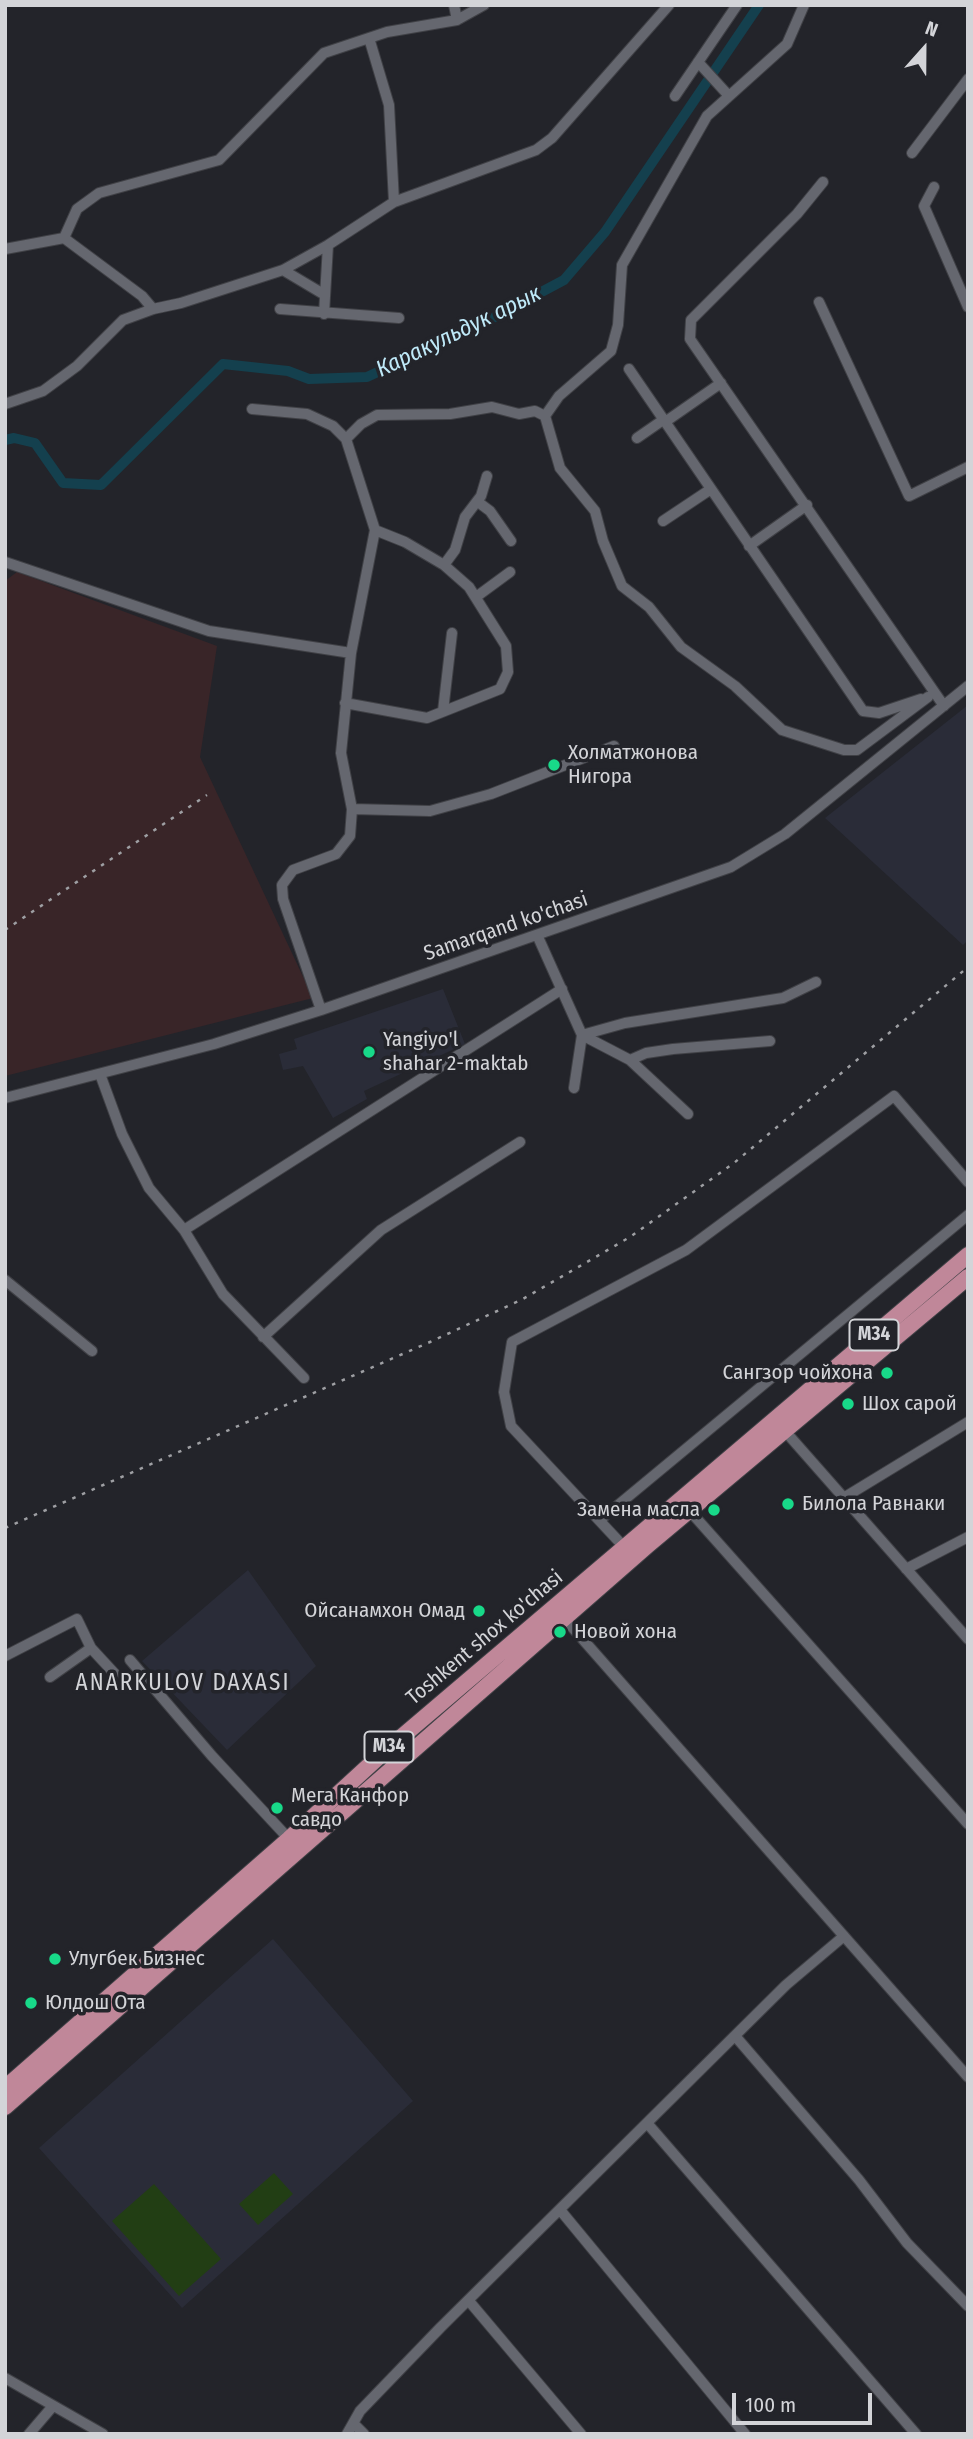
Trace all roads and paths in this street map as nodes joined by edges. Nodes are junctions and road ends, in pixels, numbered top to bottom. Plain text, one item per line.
1 (454, 5) edge
2 (484, 5) edge
3 (669, 5) edge
4 (737, 5) edge
5 (804, 5) edge
6 (457, 20) junction
7 (369, 38) junction
8 (698, 62) junction
9 (968, 79) edge
10 (675, 96) dead end
11 (729, 96) junction
12 (912, 153) dead end
13 (823, 182) dead end
14 (934, 187) dead end
15 (394, 202) junction
16 (64, 238) junction
17 (328, 245) junction
18 (5, 249) edge
19 (283, 270) junction
20 (325, 295) junction
21 (819, 302) dead end
22 (968, 307) edge
23 (153, 309) junction
24 (279, 309) dead end
25 (324, 314) junction
26 (399, 317) dead end
27 (629, 369) dead end
28 (721, 383) junction
29 (5, 404) edge
30 (251, 409) dead end
31 (545, 415) junction
32 (664, 421) junction
33 (637, 438) dead end
34 (346, 439) junction
35 (968, 467) edge
36 (487, 476) dead end
37 (711, 489) junction
38 (478, 502) junction
39 (807, 505) junction
40 (663, 521) dead end
41 (375, 530) junction
42 (511, 541) dead end
43 (749, 546) junction
44 (5, 562) edge
45 (444, 565) junction
46 (510, 572) dead end
47 (476, 597) junction
48 (452, 633) dead end
49 (351, 653) junction
50 (968, 686) edge
51 (931, 695) junction
52 (345, 703) junction
53 (944, 706) junction
54 (443, 711) junction
55 (614, 746) dead end
56 (352, 809) junction
57 (538, 937) junction
58 (816, 982) dead end
59 (562, 989) junction
60 (321, 1010) junction
61 (582, 1035) junction
62 (770, 1041) dead end
63 (630, 1060) junction
64 (100, 1074) junction
65 (573, 1088) dead end
66 (5, 1098) edge
67 (688, 1114) dead end
68 (520, 1142) dead end
69 (968, 1182) edge
70 (968, 1215) edge
71 (184, 1230) junction
72 (968, 1255) edge
73 (968, 1277) edge
74 (5, 1280) edge
75 (263, 1337) junction
76 (92, 1351) dead end
77 (304, 1378) dead end
78 (968, 1422) edge
79 (785, 1430) junction
80 (740, 1458) junction
81 (845, 1497) junction
82 (689, 1510) junction
83 (600, 1520) junction
84 (968, 1537) edge
85 (625, 1548) junction
86 (906, 1569) junction
87 (564, 1618) junction
88 (968, 1639) edge
89 (91, 1648) junction
90 (5, 1656) edge
91 (130, 1660) dead end
92 (115, 1674) dead end
93 (50, 1676) dead end
94 (968, 1824) edge
95 (289, 1839) junction
96 (844, 1936) junction
97 (736, 2037) junction
98 (968, 2077) edge
99 (5, 2088) edge
100 (5, 2108) edge
101 (647, 2123) junction
102 (561, 2211) junction
103 (468, 2301) junction
104 (968, 2306) edge
105 (5, 2378) edge
106 (53, 2406) junction
107 (354, 2424) junction
108 (29, 2434) edge
109 (103, 2434) edge
110 (347, 2434) edge
111 (364, 2434) edge
112 (581, 2434) edge
113 (745, 2434) edge
114 (916, 2434) edge

1 - 6 street
2 - 6 street
3 - 15 street
4 - 8 street
5 - 11 street
6 - 7 street
7 - 15 street
7 - 16 street
8 - 10 street
8 - 11 street
9 - 12 street
11 - 31 street
13 - 28 street
14 - 22 street
15 - 17 street
16 - 18 street
16 - 23 street
17 - 19 street
17 - 20 street
19 - 20 street
19 - 23 street
20 - 25 street
21 - 35 street
23 - 29 street
24 - 25 street
25 - 26 street
27 - 32 street
28 - 32 street
28 - 39 street
30 - 34 street
31 - 34 street
31 - 51 street
32 - 33 street
32 - 37 street
34 - 41 street
36 - 38 street
37 - 40 street
37 - 43 street
38 - 42 street
38 - 45 street
39 - 43 street
39 - 51 street
41 - 45 street
41 - 49 street
43 - 51 street
44 - 49 street
45 - 47 street
46 - 47 street
47 - 54 street
48 - 54 street
49 - 52 street
50 - 53 street, Samarqand ko'chasi
51 - 53 street
52 - 54 street
52 - 56 street
53 - 57 street, Samarqand ko'chasi
55 - 56 street
56 - 60 street
57 - 59 street
57 - 60 street, Samarqand ko'chasi
58 - 61 street
59 - 61 street
59 - 71 street
60 - 64 street, Samarqand ko'chasi
61 - 63 street
61 - 65 street
62 - 63 street
63 - 67 street
64 - 66 street, Samarqand ko'chasi
64 - 71 street
68 - 75 street
69 - 83 street
70 - 83 street
71 - 75 street
72 - 80 main road, Toshkent shox ko'chasi / M34
73 - 79 main road, Toshkent shox ko'chasi / M34
74 - 76 street
75 - 77 street
78 - 81 street
79 - 80 main road, Toshkent shox ko'chasi / M34
79 - 81 street
80 - 82 main road, Toshkent shox ko'chasi / M34
80 - 85 main road, Toshkent shox ko'chasi / M34
81 - 86 street
82 - 87 main road, Toshkent shox ko'chasi / M34
82 - 94 street
83 - 85 street
84 - 86 street
85 - 95 main road, Toshkent shox ko'chasi / M34
86 - 88 street
87 - 96 street
87 - 100 main road, Toshkent shox ko'chasi / M34
89 - 90 street
89 - 92 street
89 - 93 street
91 - 95 street
95 - 99 main road, Toshkent shox ko'chasi / M34
96 - 97 street
96 - 98 street
97 - 101 street
97 - 104 street
101 - 102 street
101 - 114 street
102 - 103 street
102 - 113 street
103 - 107 street
103 - 112 street
105 - 106 street
106 - 108 street
106 - 109 street
107 - 110 street
107 - 111 street

